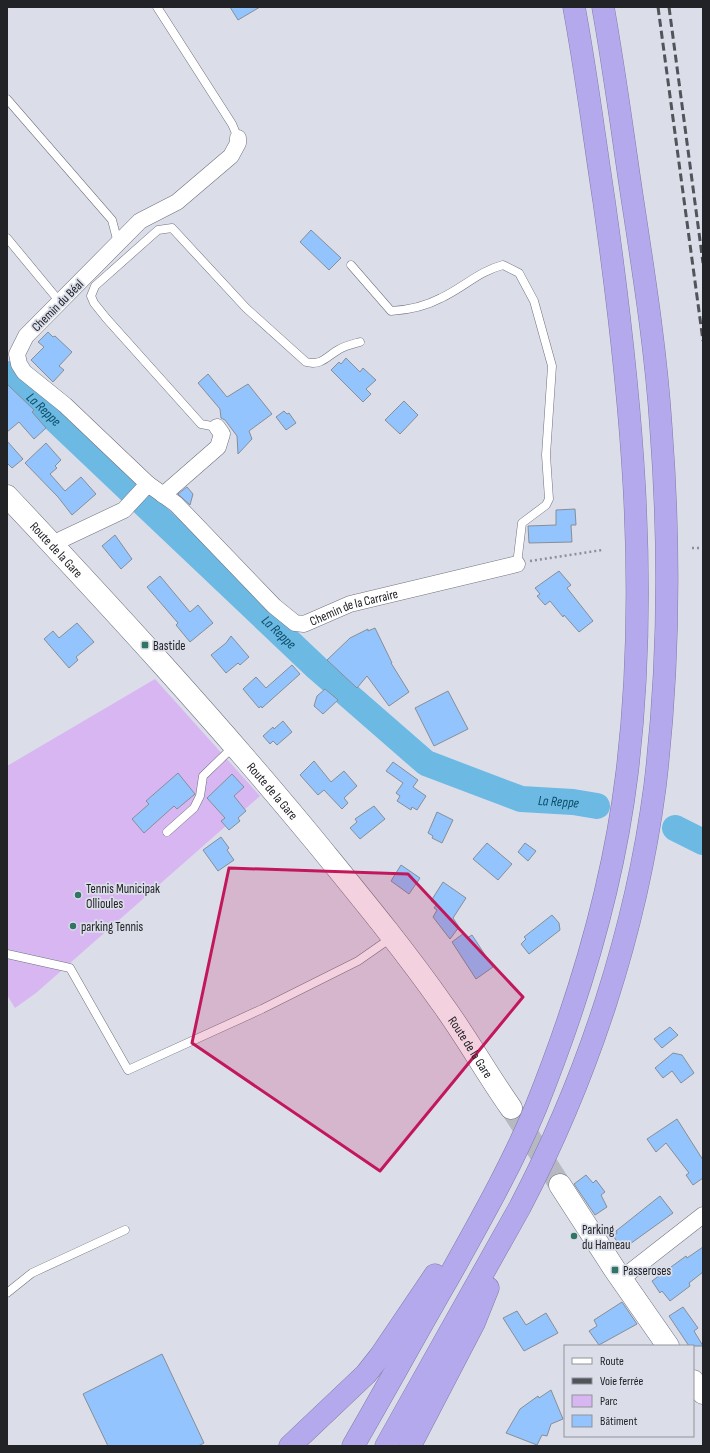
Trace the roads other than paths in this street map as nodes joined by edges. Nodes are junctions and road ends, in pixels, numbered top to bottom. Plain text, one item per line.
1 (157, 7) edge
2 (574, 7) edge
3 (603, 7) edge
4 (7, 99) edge
5 (238, 138) joint
6 (7, 238) edge
7 (118, 242) junction
8 (351, 265) dead end
9 (60, 302) junction
10 (360, 342) dead end
11 (217, 427) joint
12 (148, 484) junction
13 (163, 495) junction
14 (7, 496) edge
15 (52, 544) junction
16 (517, 564) joint
17 (235, 745) junction
18 (167, 832) dead end
19 (392, 938) junction
20 (7, 954) edge
21 (511, 1108) tunnel mouth
22 (560, 1185) tunnel mouth
23 (520, 1207) junction
24 (703, 1215) edge
25 (476, 1228) junction
26 (124, 1230) dead end
27 (621, 1279) junction
28 (7, 1293) edge
29 (667, 1345) edge
30 (694, 1381) edge
31 (703, 1394) edge
32 (290, 1446) edge
33 (353, 1446) edge
34 (386, 1446) edge
35 (410, 1446) edge

1 - 5 lane
2 - 25 highway
3 - 23 highway
4 - 7 lane
5 - 7 street, Chemin du Béal
6 - 9 lane
7 - 9 street, Chemin du Béal
8 - 16 lane
9 - 12 street, Chemin du Béal
10 - 11 lane
11 - 13 street
12 - 13 street, Chemin de la Carraire
12 - 15 street
13 - 16 street, Chemin de la Carraire
14 - 15 street, Route de la Gare
15 - 17 street, Route de la Gare
17 - 18 lane
17 - 19 street, Route de la Gare
19 - 20 lane
19 - 21 street, Route de la Gare
22 - 27 street
23 - 34 highway
23 - 35 highway
24 - 27 street
25 - 32 highway
25 - 33 highway
26 - 28 lane
27 - 29 street
30 - 31 street

